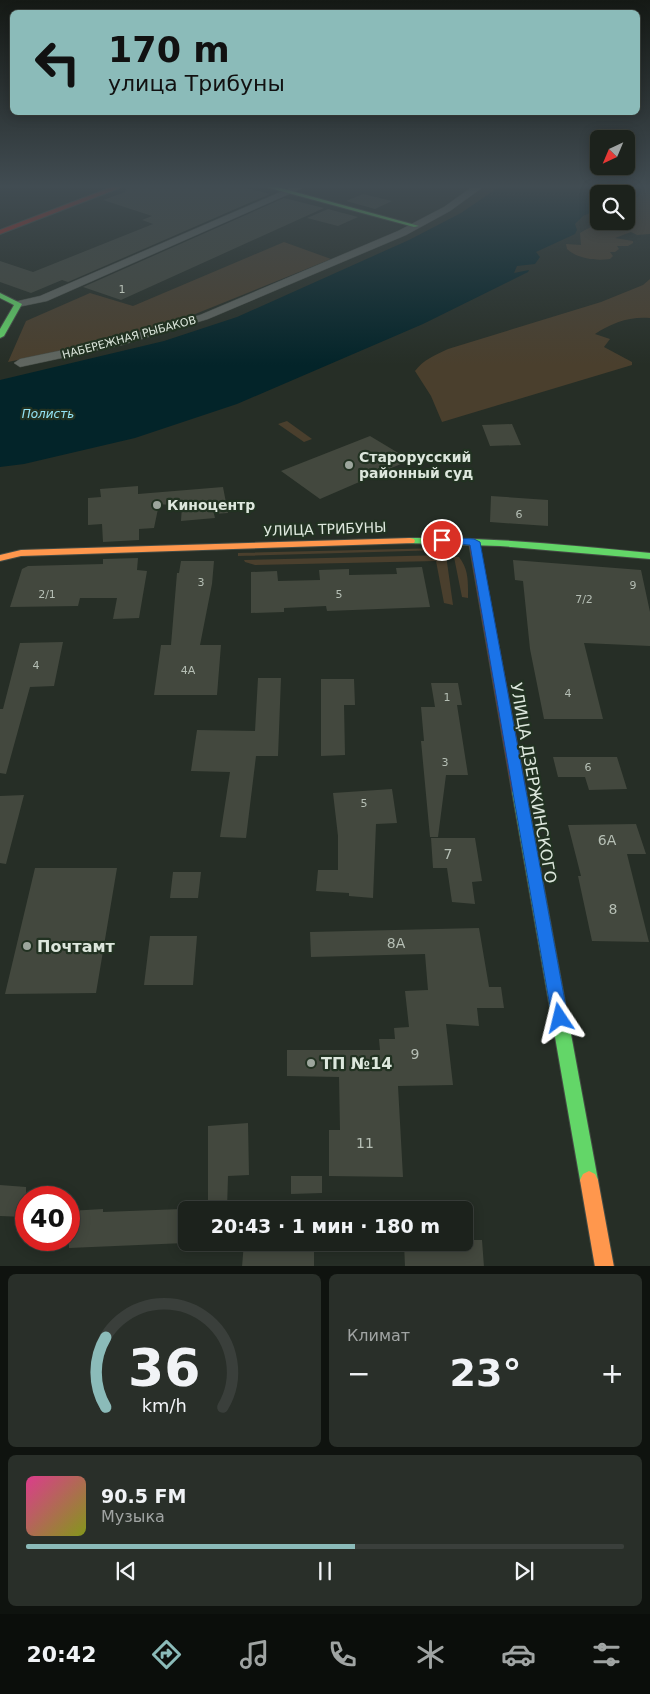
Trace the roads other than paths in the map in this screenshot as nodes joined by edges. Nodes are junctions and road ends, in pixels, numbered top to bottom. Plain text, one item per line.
1 (165, 246) edge
2 (370, 246) edge
3 (0, 295) edge
4 (18, 304) junction
5 (0, 336) edge
6 (20, 363) dead end
7 (474, 542) junction
8 (650, 556) edge
9 (0, 558) edge
10 (605, 1266) edge

1 - 4 street
2 - 6 street, НАБЕРЕЖНАЯ РЫБАКОВ
3 - 4 street
4 - 5 street
7 - 8 street, УЛИЦА ТРИБУНЫ
7 - 9 street, УЛИЦА ТРИБУНЫ
7 - 10 street, УЛИЦА ДЗЕРЖИНСКОГО

